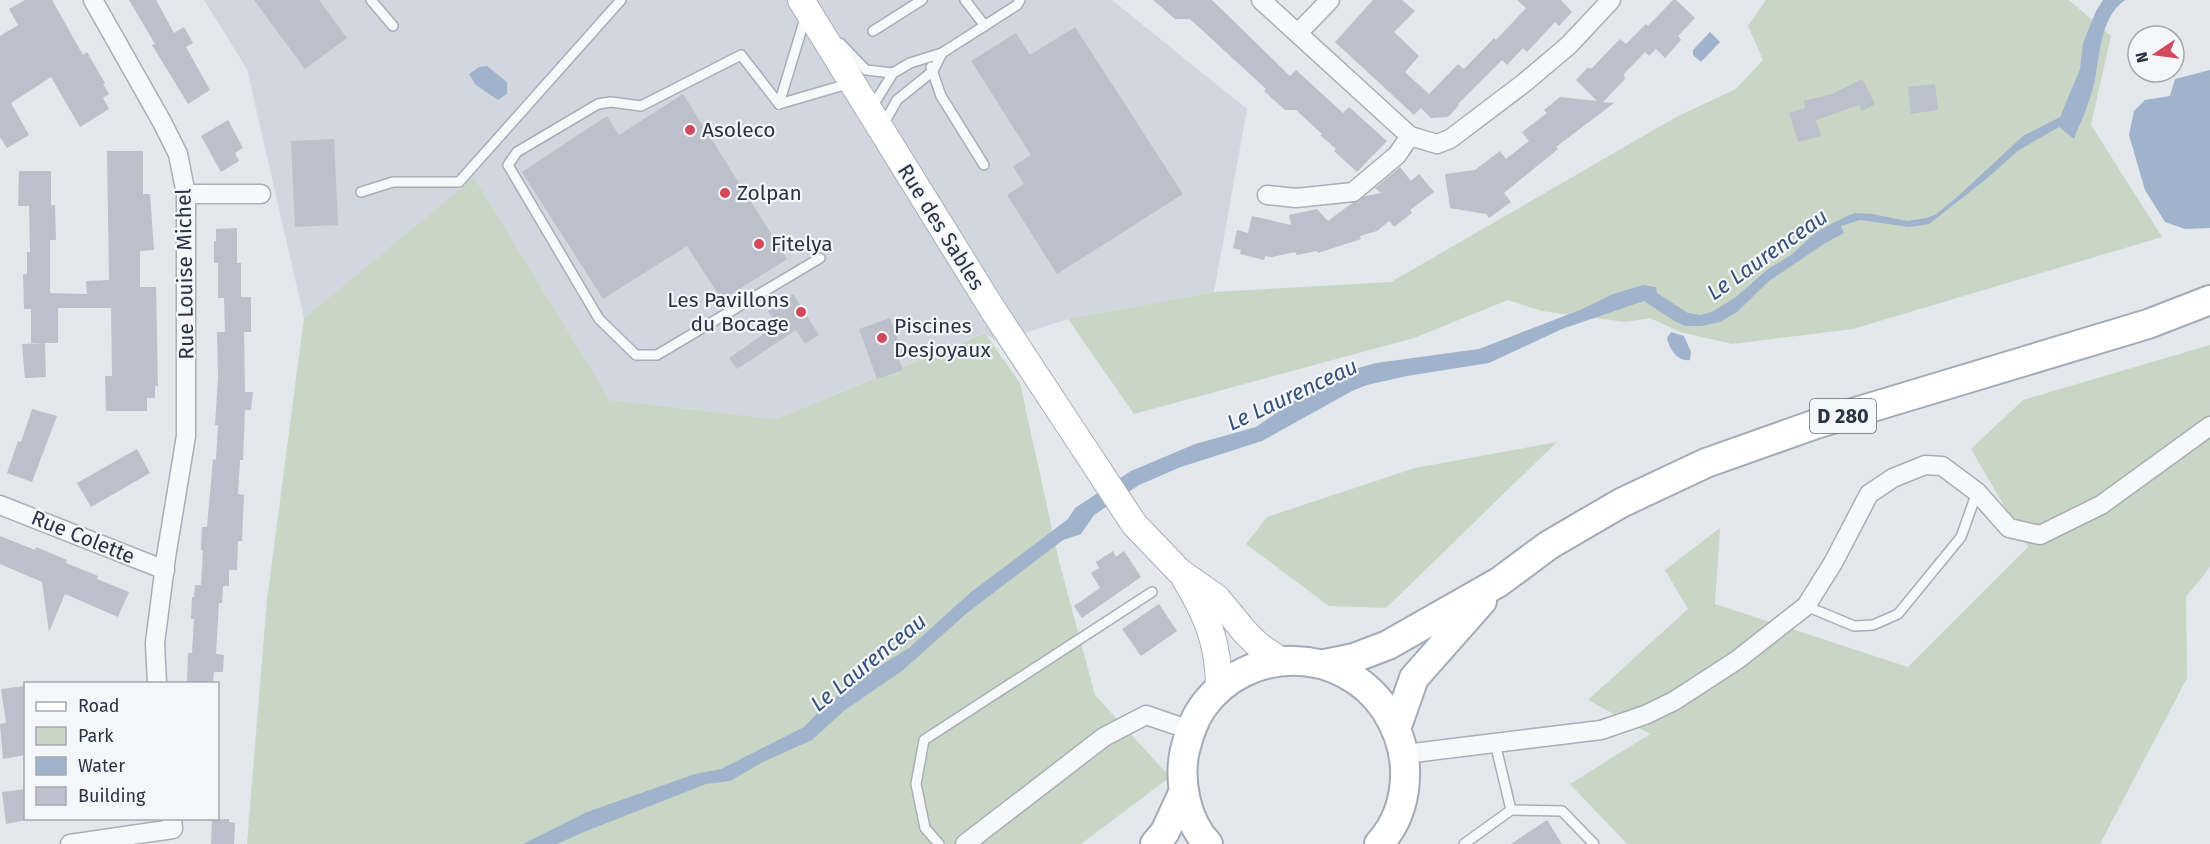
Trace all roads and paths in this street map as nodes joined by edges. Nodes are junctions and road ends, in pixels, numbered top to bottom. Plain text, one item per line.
1 (93, 0) edge
2 (371, 0) edge
3 (621, 0) edge
4 (922, 0) edge
5 (965, 0) edge
6 (1020, 0) edge
7 (1261, 0) edge
8 (1330, 0) edge
9 (1611, 0) edge
10 (804, 5) edge
11 (393, 26) dead end
12 (985, 26) junction
13 (873, 31) dead end
14 (1298, 33) junction
15 (942, 53) junction
16 (927, 58) junction
17 (933, 71) junction
18 (893, 73) junction
19 (852, 82) junction
20 (779, 105) junction
21 (876, 121) junction
22 (1410, 136) junction
23 (984, 165) dead end
24 (361, 192) dead end
25 (186, 194) junction
26 (261, 194) dead end
27 (1267, 195) dead end
28 (820, 258) dead end
29 (2210, 300) edge
30 (2210, 426) edge
31 (1977, 492) junction
32 (0, 505) edge
33 (165, 570) junction
34 (1180, 572) junction
35 (1499, 582) junction
36 (1152, 592) dead end
37 (1806, 606) junction
38 (1281, 661) junction
39 (1324, 664) junction
40 (157, 682) edge
41 (1219, 689) junction
42 (1396, 726) junction
43 (1190, 730) junction
44 (1495, 743) junction
45 (1405, 754) junction
46 (1184, 791) junction
47 (1511, 810) junction
48 (172, 820) edge
49 (1386, 841) edge
50 (70, 844) edge
51 (939, 844) edge
52 (965, 844) edge
53 (1155, 844) edge
54 (1208, 844) edge
55 (1464, 844) edge
56 (1594, 844) edge

1 - 25 street, Rue Louise Michel
2 - 11 lane
3 - 24 lane
4 - 13 lane
5 - 12 lane
6 - 12 lane
7 - 14 street
8 - 14 street
9 - 22 street
10 - 18 lane
10 - 19 main road, Rue des Sables
10 - 20 lane
12 - 15 lane
14 - 22 street
15 - 16 lane
15 - 17 lane
16 - 17 lane
16 - 18 lane
17 - 21 lane
17 - 23 lane
18 - 21 lane
19 - 20 lane
19 - 21 main road, Rue des Sables
20 - 28 lane
21 - 34 main road, Rue des Sables
22 - 27 street
25 - 26 street
25 - 33 street, Rue Louise Michel
29 - 35 main road, D 280
30 - 31 street
31 - 37 lane
31 - 37 street
32 - 33 street, Rue Colette
33 - 40 street, Rue Louise Michel
34 - 38 main road, Rue des Sables
34 - 41 main road, Rue des Sables
35 - 39 main road, D 280
35 - 42 main road, D 280
36 - 51 lane
37 - 44 street
38 - 39 main road
38 - 41 main road
39 - 42 main road
41 - 43 main road
42 - 45 main road
43 - 46 main road
43 - 52 street
44 - 45 street
44 - 47 lane
45 - 49 main road
46 - 53 main road
46 - 54 main road
47 - 55 lane
47 - 56 lane
48 - 50 street

